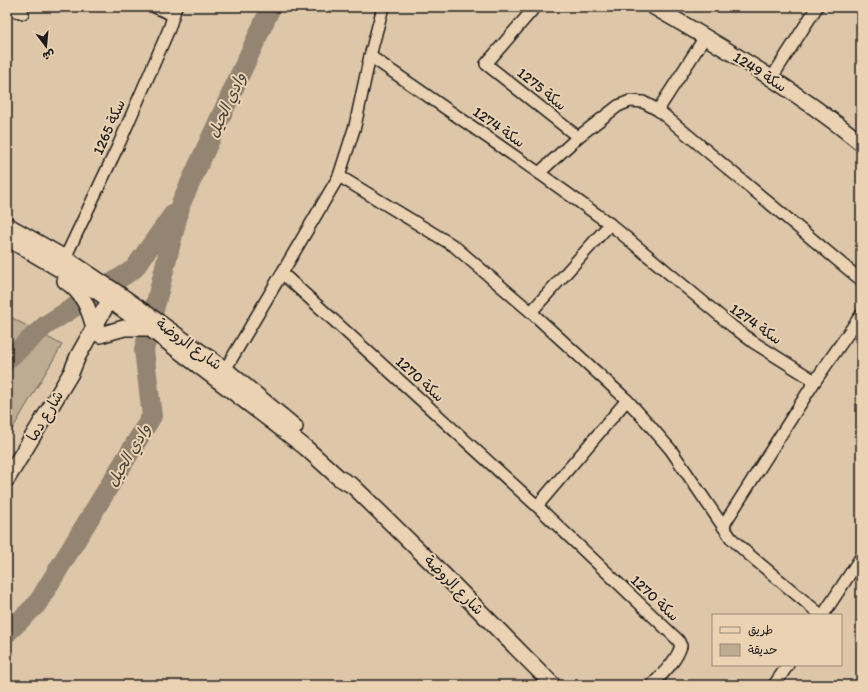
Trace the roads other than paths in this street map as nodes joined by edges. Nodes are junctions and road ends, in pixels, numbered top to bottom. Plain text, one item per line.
1 (155, 7) edge
2 (383, 7) edge
3 (535, 7) edge
4 (654, 7) edge
5 (817, 7) edge
6 (7, 9) edge
7 (174, 11) edge
8 (23, 13) dead end
9 (704, 37) junction
10 (370, 56) junction
11 (771, 79) junction
12 (658, 110) junction
13 (578, 137) junction
14 (861, 143) edge
15 (539, 173) junction
16 (339, 176) junction
17 (610, 224) junction
18 (7, 225) edge
19 (7, 238) edge
20 (7, 244) edge
21 (65, 258) junction
22 (283, 274) junction
23 (861, 280) edge
24 (116, 298) junction
25 (531, 312) junction
26 (861, 315) edge
27 (149, 328) junction
28 (97, 332) junction
29 (222, 375) junction
30 (815, 381) junction
31 (627, 400) junction
32 (7, 478) edge
33 (537, 506) junction
34 (723, 526) junction
35 (861, 557) edge
36 (821, 614) edge
37 (823, 614) edge
38 (787, 666) edge
39 (553, 685) edge
40 (652, 685) edge
41 (774, 685) edge

1 - 7 street
2 - 10 street
3 - 13 street, سكة 1275
4 - 9 main road, سكة 1249
5 - 11 street
6 - 8 street
7 - 21 street, سكة 1265
9 - 11 main road, سكة 1249
9 - 12 street
10 - 15 street, سكة 1274
10 - 16 street
11 - 14 main road, سكة 1249
12 - 13 street
12 - 23 street
13 - 15 street
15 - 17 street, سكة 1274
16 - 22 street
16 - 25 street
17 - 25 street
17 - 30 street, سكة 1274
18 - 21 main road, شارع الروضة
19 - 24 main road, شارع الروضة
20 - 28 main road
21 - 24 main road, شارع الروضة
22 - 29 street
22 - 33 street, سكة 1270
24 - 27 main road, شارع الروضة
24 - 28 main road, شارع دما
24 - 29 main road, شارع الروضة
25 - 31 street
26 - 30 street
27 - 28 main road
27 - 29 main road, شارع الروضة
28 - 32 main road, شارع دما
29 - 39 main road, شارع الروضة
30 - 34 street
31 - 33 street
31 - 34 street
33 - 40 street, سكة 1270
34 - 36 street
35 - 37 street
38 - 41 street

